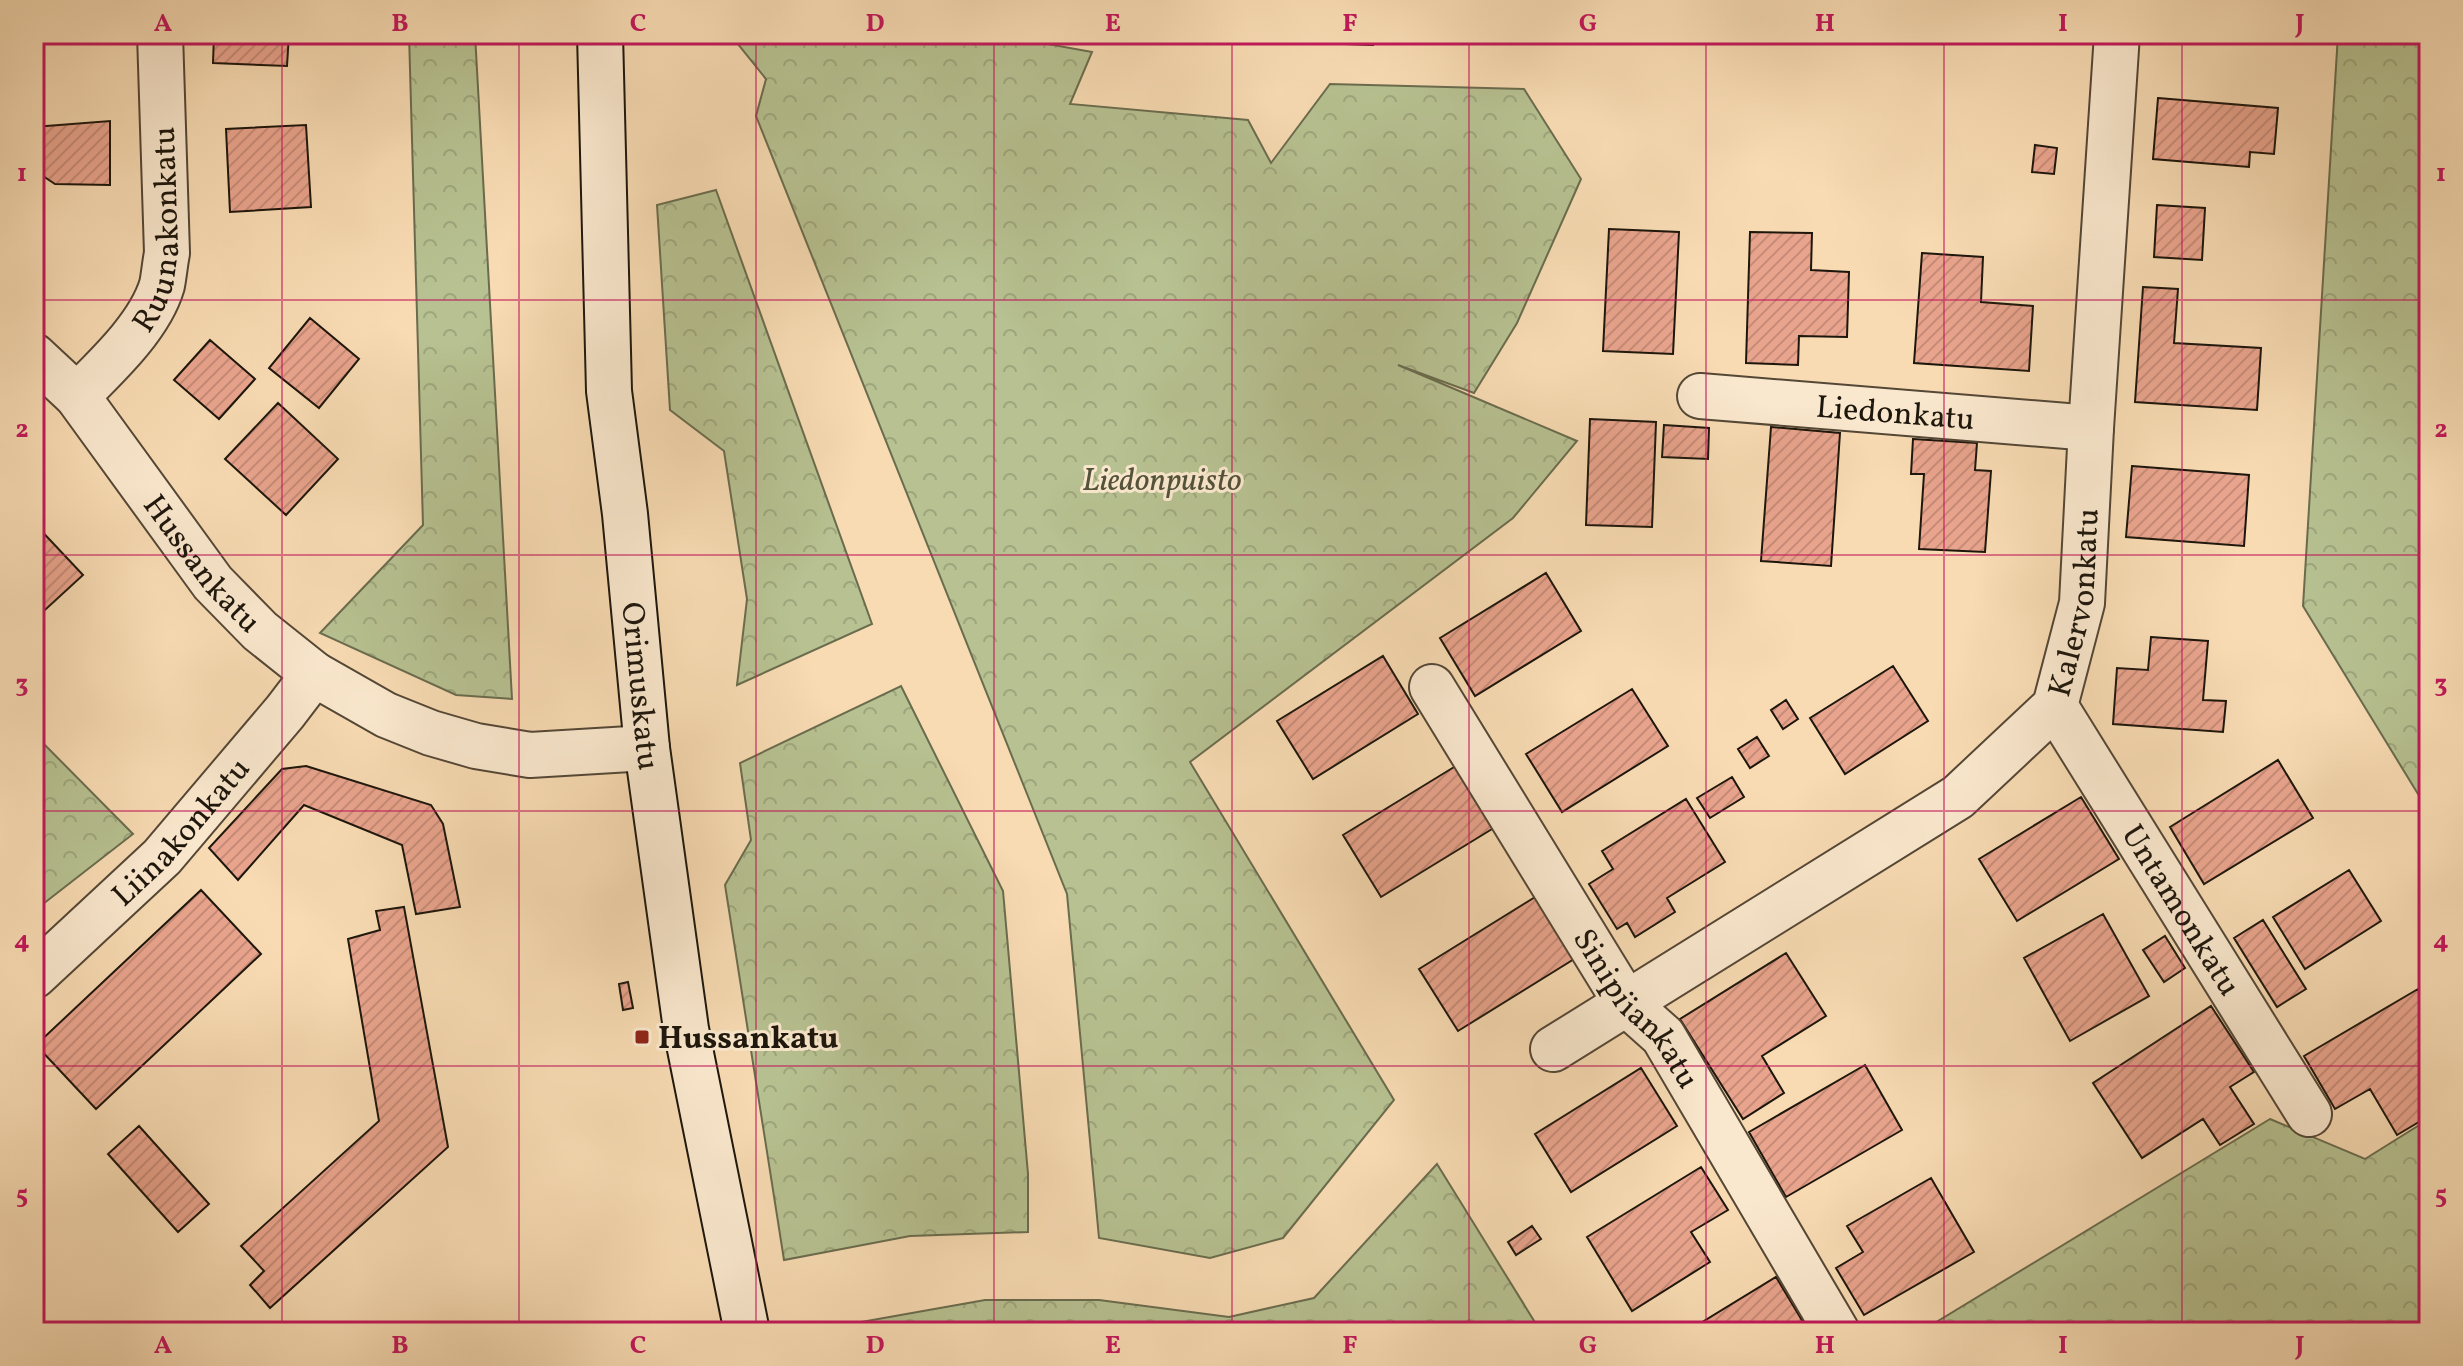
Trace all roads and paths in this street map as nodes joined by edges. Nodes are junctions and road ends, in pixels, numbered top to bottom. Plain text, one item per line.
1 (160, 34) edge
2 (600, 34) edge
3 (2117, 34) edge
4 (34, 356) edge
5 (77, 396) junction
6 (1700, 396) dead end
7 (2091, 428) junction
8 (314, 674) junction
9 (1432, 687) dead end
10 (2055, 706) junction
11 (647, 748) junction
12 (34, 976) edge
13 (1626, 1003) junction
14 (1553, 1049) dead end
15 (2309, 1114) dead end
16 (747, 1332) edge
17 (1837, 1332) edge

1 - 5 street, Ruunakonkatu
2 - 11 street, Orimuskatu
3 - 7 street, Kalervonkatu
4 - 5 street, Hussankatu
5 - 8 street, Hussankatu
6 - 7 street, Liedonkatu
7 - 10 street, Kalervonkatu
8 - 11 street, Hussankatu
8 - 12 street, Liinakonkatu
9 - 13 street, Sinipiiankatu
10 - 13 street, Kalervonkatu
10 - 15 street, Untamonkatu
11 - 16 street, Orimuskatu
13 - 14 street, Kalervonkatu
13 - 17 street, Sinipiiankatu

